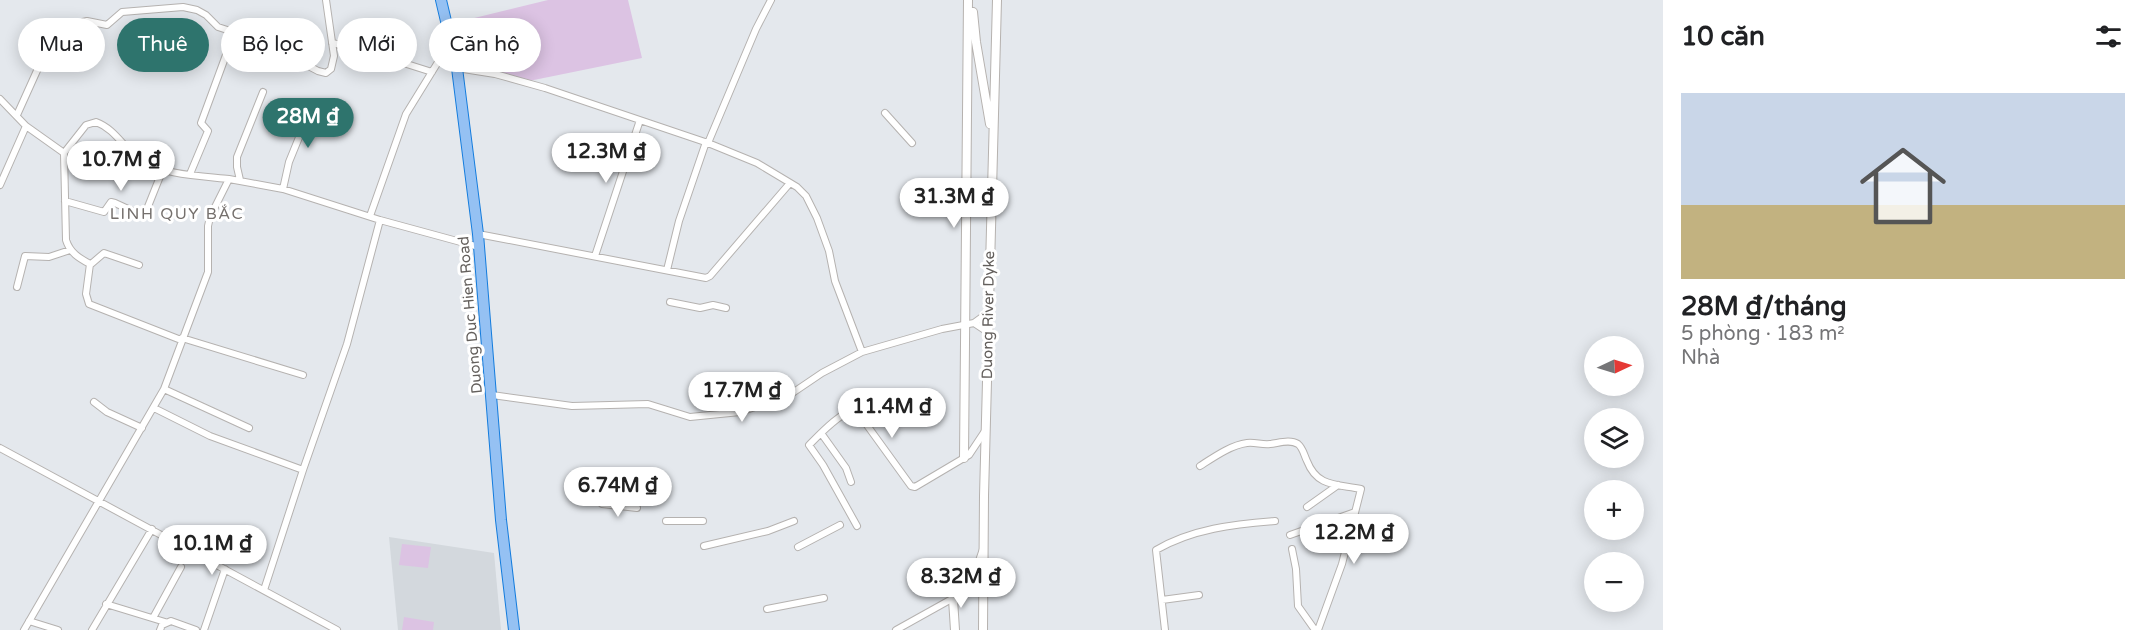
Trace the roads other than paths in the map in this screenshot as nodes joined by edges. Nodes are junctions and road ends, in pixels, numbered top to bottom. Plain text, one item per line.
1 (326, 0) edge
2 (441, 0) edge
3 (771, 0) edge
4 (970, 0) edge
5 (997, 0) edge
6 (446, 18) edge
7 (332, 43) junction
8 (221, 66) edge
9 (429, 71) edge
10 (432, 72) edge
11 (458, 72) edge
12 (482, 72) edge
13 (263, 92) dead end
14 (0, 99) edge
15 (313, 103) dead end
16 (885, 113) dead end
17 (17, 115) junction
18 (640, 120) junction
19 (26, 126) junction
20 (707, 142) junction
21 (912, 142) dead end
22 (993, 142) junction
23 (64, 153) junction
24 (163, 169) junction
25 (190, 174) junction
26 (229, 179) junction
27 (240, 180) junction
28 (790, 183) junction
29 (0, 185) edge
30 (283, 189) junction
31 (65, 201) junction
32 (370, 216) junction
33 (380, 220) junction
34 (478, 234) junction
35 (480, 247) junction
36 (70, 250) junction
37 (595, 256) junction
38 (139, 265) dead end
39 (90, 266) junction
40 (667, 270) junction
41 (17, 287) dead end
42 (670, 302) dead end
43 (726, 308) dead end
44 (989, 312) junction
45 (970, 324) junction
46 (989, 333) junction
47 (182, 339) junction
48 (862, 352) junction
49 (303, 375) dead end
50 (164, 389) junction
51 (492, 395) junction
52 (94, 402) dead end
53 (154, 408) junction
54 (142, 428) junction
55 (249, 428) dead end
56 (985, 430) junction
57 (821, 433) junction
58 (0, 448) edge
59 (964, 458) junction
60 (1200, 465) dead end
61 (303, 470) junction
62 (851, 482) dead end
63 (1338, 485) junction
64 (99, 500) junction
65 (602, 504) dead end
66 (1307, 507) dead end
67 (637, 508) dead end
68 (1355, 512) junction
69 (666, 520) dead end
70 (1275, 520) dead end
71 (703, 521) dead end
72 (794, 521) dead end
73 (840, 525) dead end
74 (857, 526) dead end
75 (152, 529) junction
76 (1290, 535) dead end
77 (704, 546) dead end
78 (798, 547) dead end
79 (983, 547) junction
80 (1292, 549) dead end
81 (181, 567) dead end
82 (225, 569) junction
83 (264, 590) junction
84 (1199, 595) dead end
85 (824, 598) dead end
86 (953, 599) junction
87 (1161, 600) junction
88 (106, 604) junction
89 (768, 609) dead end
90 (153, 618) junction
91 (29, 621) junction
92 (165, 622) junction
93 (322, 622) junction
94 (24, 630) edge
95 (58, 630) edge
96 (92, 630) edge
97 (160, 630) edge
98 (196, 630) edge
99 (204, 630) edge
100 (323, 630) edge
101 (337, 630) edge
102 (514, 630) edge
103 (896, 630) edge
104 (955, 630) edge
105 (983, 630) edge
106 (1165, 630) edge
107 (1317, 630) edge

1 - 7 street
2 - 6 highway, Duong Duc Hien Road
3 - 20 street
4 - 22 main road
4 - 45 main road
5 - 22 main road, Duong River Dyke
7 - 9 street
7 - 17 street
8 - 25 street
10 - 32 street
11 - 34 highway, Duong Duc Hien Road
12 - 18 street
13 - 27 street
14 - 17 street
15 - 30 street
16 - 21 street
17 - 19 street
18 - 20 street
18 - 37 street
19 - 23 street
19 - 29 street
20 - 28 street
20 - 40 street
22 - 44 main road, Duong River Dyke
23 - 24 street
23 - 31 street
24 - 25 street
24 - 31 street
25 - 26 street
26 - 27 street
26 - 47 street
27 - 30 street
28 - 40 street
28 - 48 street
30 - 32 street
31 - 36 street
32 - 33 street
33 - 35 street
33 - 61 street
34 - 35 highway, Duong Duc Hien Road
34 - 37 street
35 - 51 highway, Duong Duc Hien Road
36 - 39 street
36 - 41 street
37 - 40 street
38 - 39 street
39 - 47 street
42 - 43 street
44 - 45 street
44 - 46 main road, Duong River Dyke
45 - 46 street
45 - 48 street
45 - 59 main road
46 - 56 main road, Duong River Dyke
47 - 49 street
47 - 50 street
48 - 51 street
50 - 53 street
50 - 55 street
51 - 102 highway, Duong Duc Hien Road
52 - 54 street
53 - 54 street
53 - 61 street
54 - 64 street
56 - 59 street
56 - 79 main road, Duong River Dyke
57 - 59 street
57 - 62 street
57 - 74 street
58 - 64 street
60 - 63 street
61 - 83 street
63 - 66 street
63 - 68 street
64 - 75 street
64 - 91 street
65 - 67 street
68 - 76 street
68 - 107 street
69 - 71 street
70 - 87 street
72 - 77 street
73 - 78 street
75 - 82 street
75 - 88 street
79 - 86 street
79 - 105 main road, Duong River Dyke
80 - 107 street
81 - 90 street
82 - 83 street
82 - 99 street
83 - 93 street
84 - 87 street
85 - 89 street
86 - 103 street
86 - 104 main road
87 - 106 street
88 - 90 street
88 - 96 street
90 - 92 street
91 - 94 street
91 - 95 street
92 - 97 street
92 - 98 street
93 - 100 street
93 - 101 street

